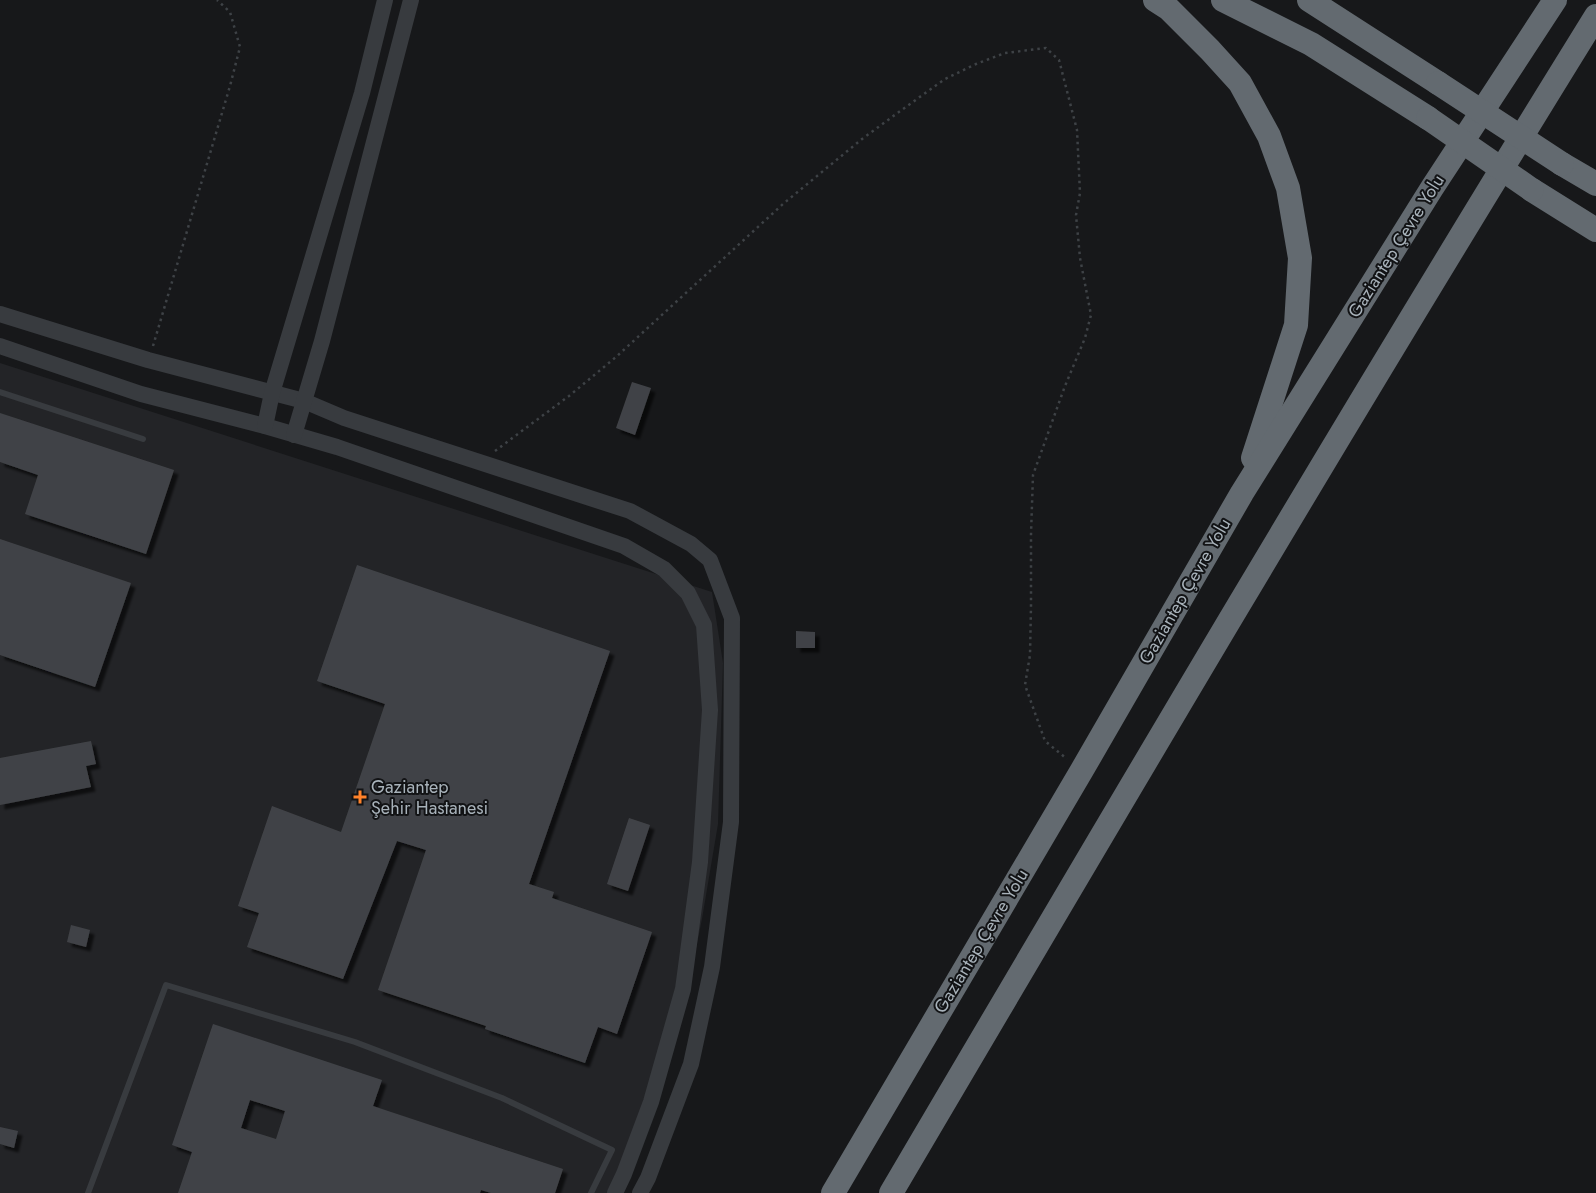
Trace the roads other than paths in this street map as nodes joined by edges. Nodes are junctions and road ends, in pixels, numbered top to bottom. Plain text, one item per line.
1 (385, 0) edge
2 (411, 0) edge
3 (1155, 0) edge
4 (1223, 0) edge
5 (1309, 0) edge
6 (1555, 0) edge
7 (1596, 16) edge
8 (1596, 184) edge
9 (1596, 230) edge
10 (0, 314) edge
11 (0, 346) edge
12 (0, 392) edge
13 (272, 393) junction
14 (304, 401) junction
15 (265, 426) junction
16 (294, 435) junction
17 (143, 439) dead end
18 (1242, 493) junction
19 (88, 1193) edge
20 (591, 1193) edge
21 (614, 1193) edge
22 (640, 1193) edge
23 (833, 1193) edge
24 (891, 1193) edge

1 - 13 street
2 - 14 street
3 - 18 highway
4 - 9 highway, bridge
5 - 8 highway, bridge
6 - 18 highway, Gaziantep Çevre Yolu
7 - 24 highway
10 - 13 street
11 - 15 street
12 - 17 lane
13 - 14 street
13 - 15 street
14 - 16 street
14 - 22 street
15 - 16 street
16 - 21 street
18 - 23 highway, Gaziantep Çevre Yolu
19 - 20 lane

